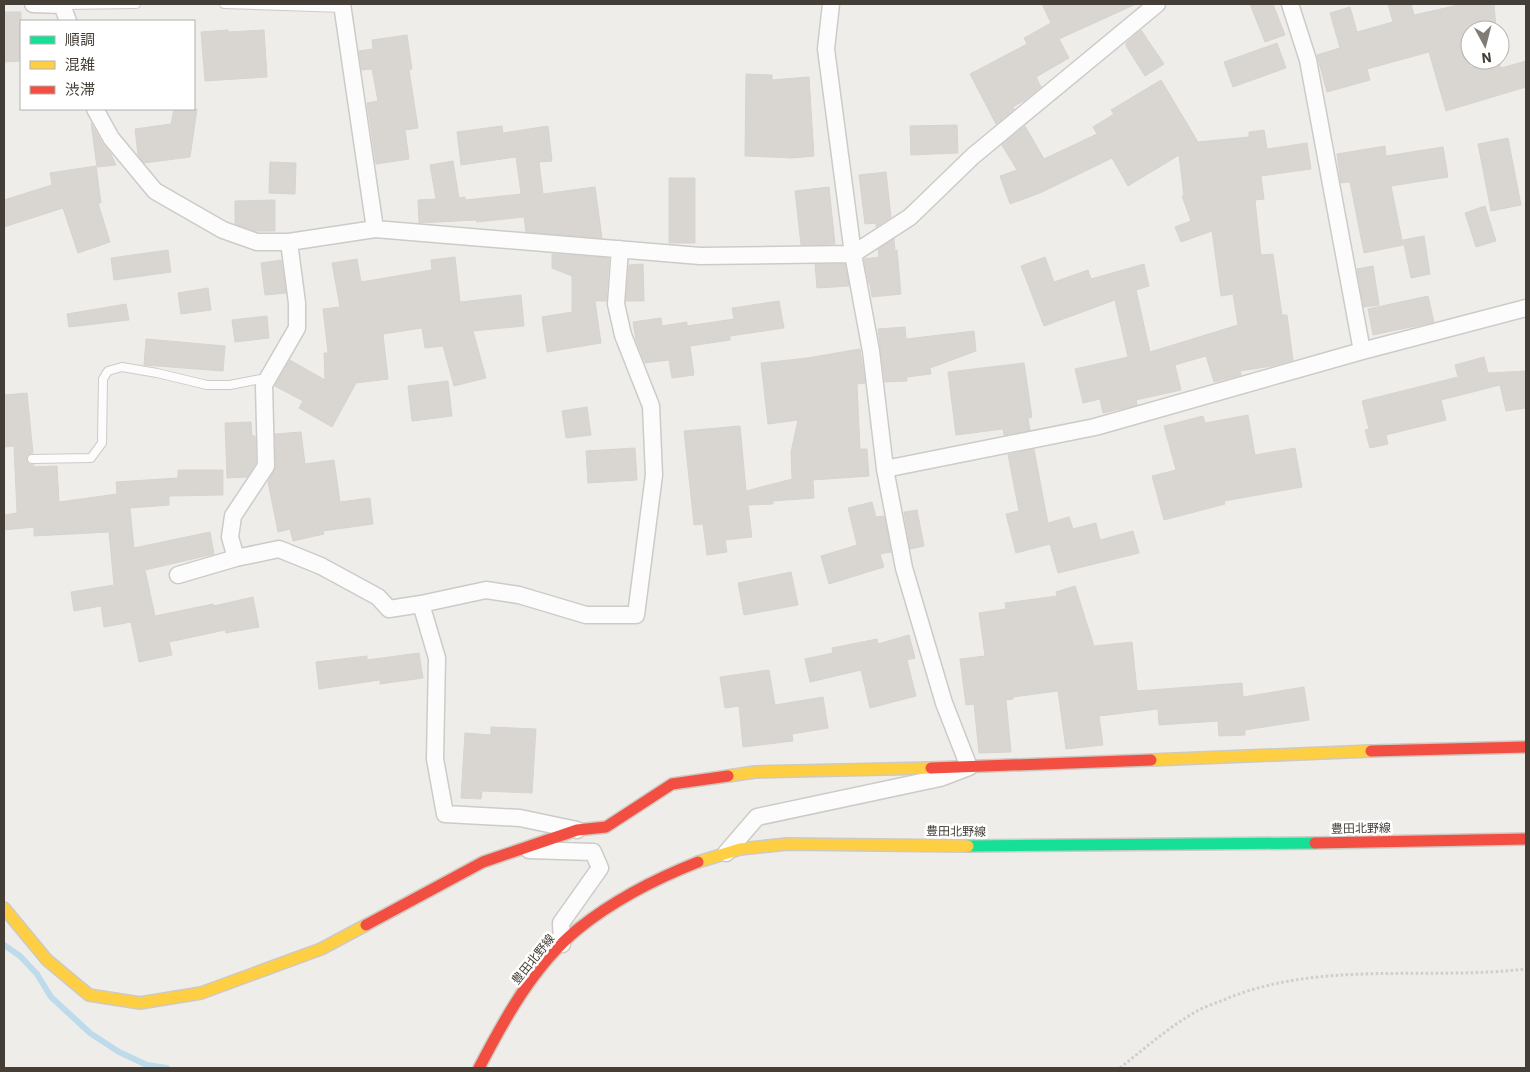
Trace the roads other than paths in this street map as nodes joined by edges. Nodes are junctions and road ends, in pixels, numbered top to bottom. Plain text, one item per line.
1 (33, 4) edge
2 (62, 4) edge
3 (136, 4) edge
4 (224, 4) edge
5 (831, 4) edge
6 (1157, 4) edge
7 (1290, 4) edge
8 (342, 6) edge
9 (68, 20) edge
10 (95, 110) edge
11 (375, 229) junction
12 (289, 242) junction
13 (620, 249) junction
14 (853, 254) junction
15 (1526, 308) edge
16 (1362, 351) junction
17 (268, 378) junction
18 (32, 459) dead end
19 (885, 469) junction
20 (236, 558) junction
21 (178, 575) dead end
22 (420, 604) junction
23 (1526, 747) edge
24 (969, 767) junction
25 (577, 830) junction
26 (1526, 839) edge
27 (517, 850) junction
28 (726, 853) junction
29 (4, 908) edge
30 (562, 944) junction
31 (479, 1068) edge

1 - 2 street
2 - 3 lane
2 - 9 street
4 - 8 lane
5 - 14 street
6 - 14 street
7 - 16 street
8 - 11 street
10 - 12 street
11 - 12 street
11 - 13 street
12 - 17 street
13 - 14 street
13 - 22 street
14 - 19 street
15 - 16 street
16 - 19 street
17 - 18 lane
17 - 20 street
19 - 24 street
20 - 21 street
20 - 22 street
22 - 25 street
23 - 24 street
24 - 25 street
24 - 28 street
25 - 27 street
26 - 28 street, 豊田北野線
27 - 29 street
27 - 30 street
28 - 30 street, 豊田北野線
30 - 31 street, 豊田北野線

